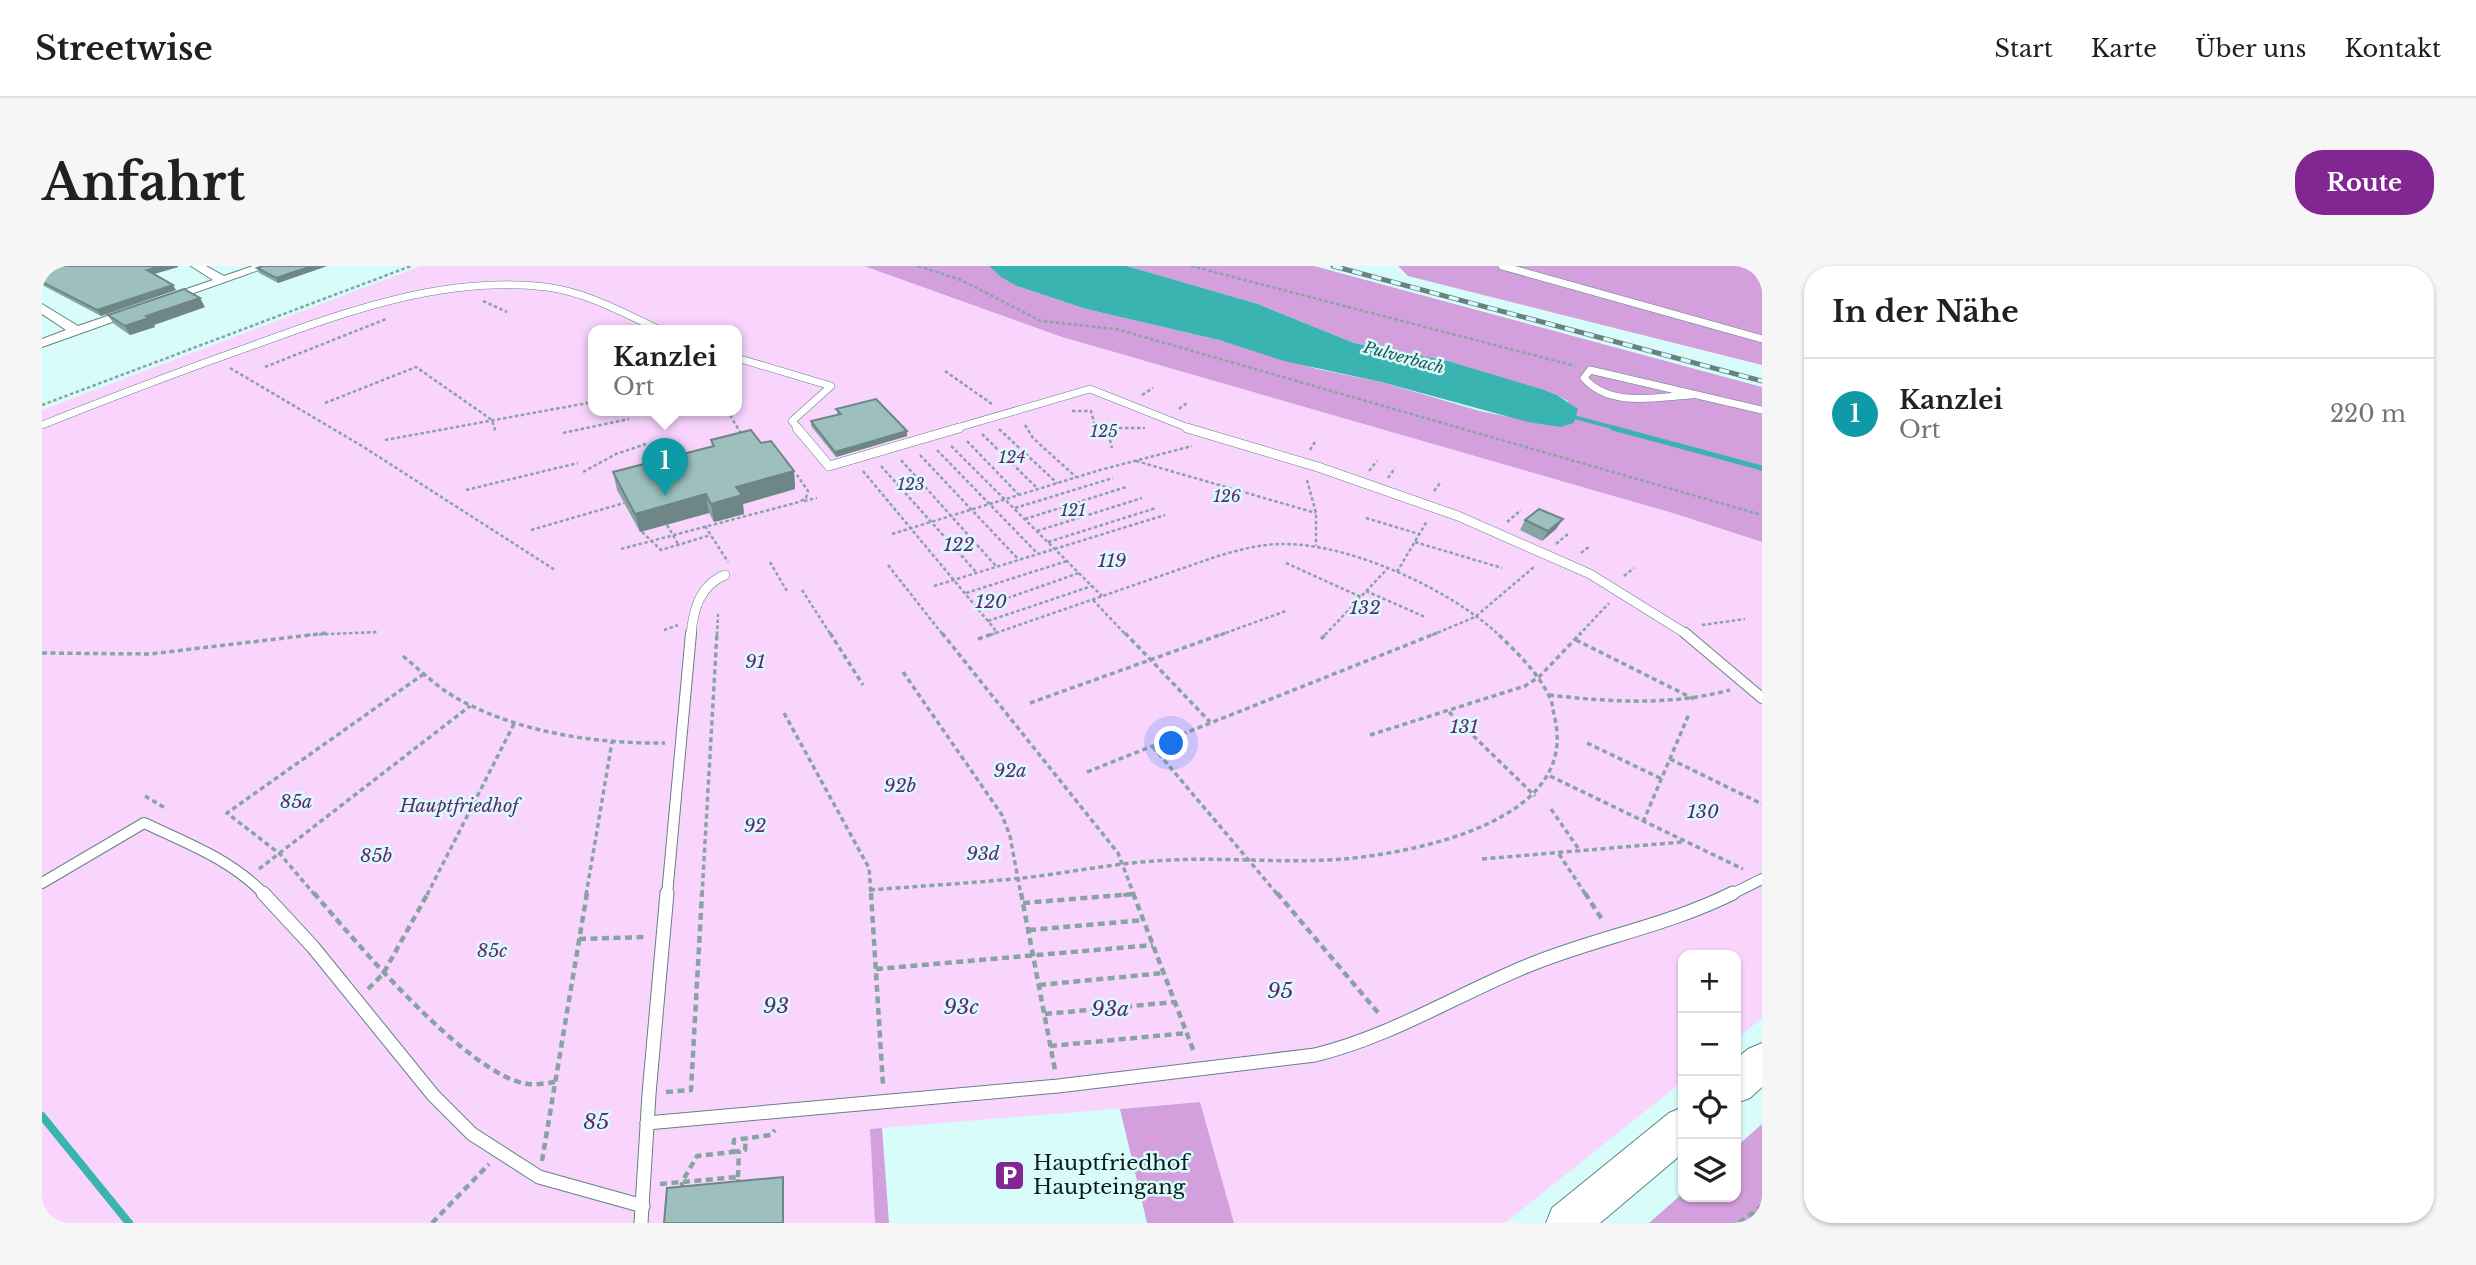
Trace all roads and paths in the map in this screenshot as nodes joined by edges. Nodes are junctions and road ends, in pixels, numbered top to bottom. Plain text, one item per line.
1 (197, 266) edge
2 (264, 266) edge
3 (411, 266) edge
4 (918, 266) edge
5 (1191, 266) edge
6 (1502, 266) edge
7 (222, 280) junction
8 (42, 308) edge
9 (386, 319) dead end
10 (648, 325) edge
11 (76, 331) junction
12 (1762, 339) edge
13 (42, 343) edge
14 (214, 359) junction
15 (742, 359) edge
16 (265, 367) dead end
17 (1590, 370) junction
18 (945, 371) dead end
19 (1691, 395) junction
20 (325, 403) dead end
21 (588, 403) edge
22 (42, 405) edge
23 (1035, 406) junction
24 (1762, 410) edge
25 (1008, 415) junction
26 (731, 416) edge
27 (629, 419) dead end
28 (492, 420) junction
29 (990, 420) junction
30 (42, 425) edge
31 (973, 425) junction
32 (1025, 425) dead end
33 (1107, 428) junction
34 (1187, 428) junction
35 (956, 430) junction
36 (740, 432) edge
37 (496, 433) dead end
38 (563, 433) dead end
39 (940, 434) junction
40 (926, 438) junction
41 (1218, 439) junction
42 (385, 440) dead end
43 (909, 443) junction
44 (646, 444) dead end
45 (890, 448) junction
46 (1112, 448) dead end
47 (670, 449) dead end
48 (870, 454) junction
49 (853, 459) junction
50 (688, 460) edge
51 (1134, 461) junction
52 (1303, 462) junction
53 (578, 463) dead end
54 (583, 472) dead end
55 (797, 475) dead end
56 (1076, 477) junction
57 (1113, 478) dead end
58 (1057, 483) junction
59 (1126, 487) dead end
60 (1038, 489) junction
61 (466, 490) dead end
62 (1019, 495) junction
63 (817, 498) dead end
64 (1142, 498) dead end
65 (1004, 499) junction
66 (799, 502) junction
67 (624, 503) edge
68 (989, 504) junction
69 (1014, 508) junction
70 (1156, 508) dead end
71 (1436, 508) junction
72 (971, 510) junction
73 (1316, 513) junction
74 (1165, 515) dead end
75 (1762, 515) edge
76 (951, 516) junction
77 (1366, 518) dead end
78 (1025, 519) junction
79 (692, 522) dead end
80 (931, 522) junction
81 (667, 525) edge
82 (705, 526) junction
83 (911, 528) junction
84 (695, 529) junction
85 (531, 530) dead end
86 (642, 531) edge
87 (1037, 531) junction
88 (892, 534) dead end
89 (1419, 534) junction
90 (673, 535) junction
91 (711, 535) junction
92 (655, 540) junction
93 (1048, 542) junction
94 (1415, 542) junction
95 (679, 545) junction
96 (1316, 546) junction
97 (621, 549) dead end
98 (1055, 549) junction
99 (1038, 554) junction
100 (1549, 554) junction
101 (1019, 560) junction
102 (1067, 561) junction
103 (770, 562) dead end
104 (1286, 563) dead end
105 (888, 565) dead end
106 (997, 567) junction
107 (1388, 568) junction
108 (1502, 568) dead end
109 (727, 569) joint
110 (555, 570) dead end
111 (1397, 572) junction
112 (977, 573) junction
113 (1079, 573) junction
114 (954, 580) junction
115 (934, 586) dead end
116 (1091, 586) junction
117 (802, 590) dead end
118 (1366, 591) junction
119 (1620, 591) junction
120 (788, 593) dead end
121 (965, 594) junction
122 (1102, 597) junction
123 (1361, 597) junction
124 (1093, 600) junction
125 (977, 608) junction
126 (1286, 611) dead end
127 (718, 614) dead end
128 (1425, 617) dead end
129 (1475, 617) junction
130 (1745, 619) dead end
131 (988, 621) junction
132 (1679, 629) junction
133 (377, 632) dead end
134 (998, 633) junction
135 (978, 639) dead end
136 (1321, 639) dead end
137 (1575, 639) junction
138 (42, 653) edge
139 (403, 656) dead end
140 (1150, 660) junction
141 (902, 672) dead end
142 (425, 673) junction
143 (1539, 677) junction
144 (863, 685) dead end
145 (1749, 685) junction
146 (1549, 695) junction
147 (1762, 698) edge
148 (1696, 700) junction
149 (1030, 703) dead end
150 (470, 706) junction
151 (1449, 712) junction
152 (784, 713) dead end
153 (1689, 713) dead end
154 (515, 722) junction
155 (1211, 723) junction
156 (1370, 736) dead end
157 (612, 742) junction
158 (681, 742) junction
159 (1587, 743) dead end
160 (1153, 747) junction
161 (1670, 760) junction
162 (1087, 772) dead end
163 (1550, 776) junction
164 (1662, 779) junction
165 (145, 796) dead end
166 (1535, 796) junction
167 (1762, 803) edge
168 (165, 808) dead end
169 (1551, 809) dead end
170 (1643, 822) junction
171 (1685, 842) junction
172 (1580, 852) junction
173 (1559, 853) junction
174 (280, 854) junction
175 (1482, 859) dead end
176 (1249, 862) junction
177 (1123, 865) junction
178 (1757, 876) edge
179 (246, 878) junction
180 (1018, 878) junction
181 (42, 883) edge
182 (870, 890) junction
183 (1134, 894) junction
184 (1023, 903) junction
185 (1143, 920) junction
186 (1028, 930) junction
187 (664, 936) junction
188 (1613, 938) junction
189 (579, 939) junction
190 (1153, 945) junction
191 (1034, 957) junction
192 (875, 970) junction
193 (1164, 973) junction
194 (383, 975) junction
195 (1039, 985) junction
196 (355, 1002) junction
197 (1175, 1002) junction
198 (1045, 1014) junction
199 (1394, 1031) junction
200 (1187, 1033) junction
201 (1051, 1046) junction
202 (1762, 1062) edge
203 (1202, 1070) junction
204 (1741, 1080) edge
205 (555, 1082) junction
206 (1058, 1086) junction
207 (649, 1094) junction
208 (885, 1101) junction
209 (791, 1110) junction
210 (647, 1123) junction
211 (1678, 1131) edge
212 (746, 1138) junction
213 (736, 1151) junction
214 (500, 1153) junction
215 (543, 1154) dead end
216 (738, 1177) junction
217 (682, 1182) junction
218 (738, 1185) edge
219 (644, 1186) junction
220 (682, 1190) edge
221 (643, 1206) junction
222 (1762, 1206) edge
223 (432, 1223) edge
224 (641, 1223) edge
225 (1567, 1223) edge
226 (1739, 1223) edge

1 - 7 street
2 - 7 street
3 - 22 path
4 - 75 path
5 - 17 path
6 - 12 lane
7 - 11 street
8 - 11 street
9 - 16 path
10 - 14 lane
11 - 13 street
14 - 30 lane
14 - 110 path
15 - 49 lane
17 - 19 lane
17 - 19 lane
18 - 25 path
19 - 24 lane
20 - 28 path
21 - 28 path
23 - 25 lane
23 - 33 path
23 - 34 lane
25 - 29 lane
26 - 36 path
27 - 38 path
28 - 37 path
28 - 42 path
29 - 31 lane
29 - 58 path
31 - 35 lane
31 - 60 path
32 - 56 path
33 - 34 path
33 - 46 path
34 - 41 lane
35 - 39 lane
35 - 62 path
39 - 40 lane
39 - 65 path
40 - 43 lane
40 - 68 path
41 - 51 path
41 - 52 lane
43 - 45 lane
43 - 72 path
44 - 54 path
45 - 48 lane
45 - 76 path
47 - 50 path
48 - 49 lane
48 - 80 path
49 - 83 path
51 - 56 path
51 - 73 path
52 - 71 lane
52 - 73 path
53 - 61 path
55 - 66 path
56 - 58 path
57 - 69 path
58 - 60 path
59 - 78 path
60 - 62 path
62 - 65 path
63 - 66 path
64 - 87 path
65 - 68 path
65 - 69 path
66 - 82 path
67 - 85 path
68 - 72 path
68 - 99 path
69 - 78 path
70 - 93 path
71 - 89 path
71 - 100 lane
72 - 76 path
72 - 101 path
73 - 96 path
74 - 98 path
76 - 80 path
76 - 106 path
77 - 89 path
78 - 87 path
79 - 84 path
80 - 83 path
80 - 112 path
81 - 90 path
82 - 84 path
82 - 91 path
83 - 88 path
83 - 114 path
84 - 90 path
86 - 92 path
87 - 93 path
89 - 94 path
90 - 92 path
90 - 95 path
91 - 95 path
91 - 109 path
92 - 95 path
92 - 97 path
93 - 98 path
94 - 108 path
94 - 111 path
96 - 107 path
96 - 122 path
98 - 99 path
98 - 102 path
99 - 101 path
100 - 119 lane
100 - 129 path
101 - 106 path
102 - 113 path
102 - 121 path
103 - 120 path
104 - 123 path
105 - 177 path
106 - 112 path
107 - 111 path
107 - 118 path
109 - 158 lane
111 - 129 path
112 - 114 path
113 - 116 path
113 - 125 path
114 - 115 path
114 - 121 path
116 - 122 path
116 - 131 path
117 - 144 path
118 - 123 path
118 - 128 path
119 - 132 lane
119 - 137 path
121 - 125 path
122 - 124 path
123 - 136 path
124 - 134 path
124 - 140 path
125 - 131 path
126 - 140 path
127 - 207 path
129 - 143 path
129 - 155 path
130 - 132 path
131 - 134 path
132 - 145 lane
133 - 138 path
134 - 135 path
137 - 143 path
137 - 148 path
139 - 142 path
140 - 149 path
140 - 155 path
141 - 180 path
142 - 150 path
142 - 174 path
143 - 146 path
143 - 151 path
145 - 147 lane
145 - 148 path
146 - 148 path
146 - 163 path
150 - 154 path
150 - 174 path
151 - 156 path
151 - 166 path
152 - 182 path
153 - 161 path
154 - 157 path
154 - 194 path
155 - 160 path
157 - 158 path
157 - 189 path
158 - 187 lane
159 - 164 path
160 - 162 path
160 - 176 path
161 - 164 path
161 - 167 path
163 - 166 path
163 - 170 path
164 - 170 path
165 - 168 path
166 - 176 path
169 - 172 path
170 - 171 path
171 - 172 path
171 - 178 path
172 - 173 path
173 - 175 path
173 - 188 path
174 - 179 path
174 - 194 path
176 - 177 path
176 - 199 path
177 - 180 path
177 - 183 path
178 - 188 lane
179 - 181 lane
179 - 196 lane
180 - 182 path
180 - 184 path
182 - 192 path
183 - 184 path
183 - 185 path
184 - 186 path
185 - 186 path
185 - 190 path
186 - 191 path
187 - 189 path
187 - 207 lane
188 - 199 lane
189 - 205 path
190 - 191 path
190 - 193 path
191 - 192 path
191 - 195 path
192 - 208 path
193 - 195 path
193 - 197 path
194 - 196 path
194 - 205 path
195 - 198 path
196 - 214 lane
197 - 198 path
197 - 200 path
198 - 201 path
199 - 203 lane
200 - 201 path
200 - 203 path
201 - 206 path
202 - 204 main road
203 - 206 lane
205 - 215 path
206 - 208 lane
207 - 210 lane
208 - 209 lane
209 - 210 lane
209 - 212 path
210 - 219 lane
211 - 225 main road
212 - 213 path
212 - 213 path
213 - 216 path
213 - 217 path
214 - 221 lane
214 - 223 path
216 - 217 path
216 - 218 path
217 - 219 path
217 - 220 path
219 - 221 lane
221 - 224 lane
222 - 226 path

